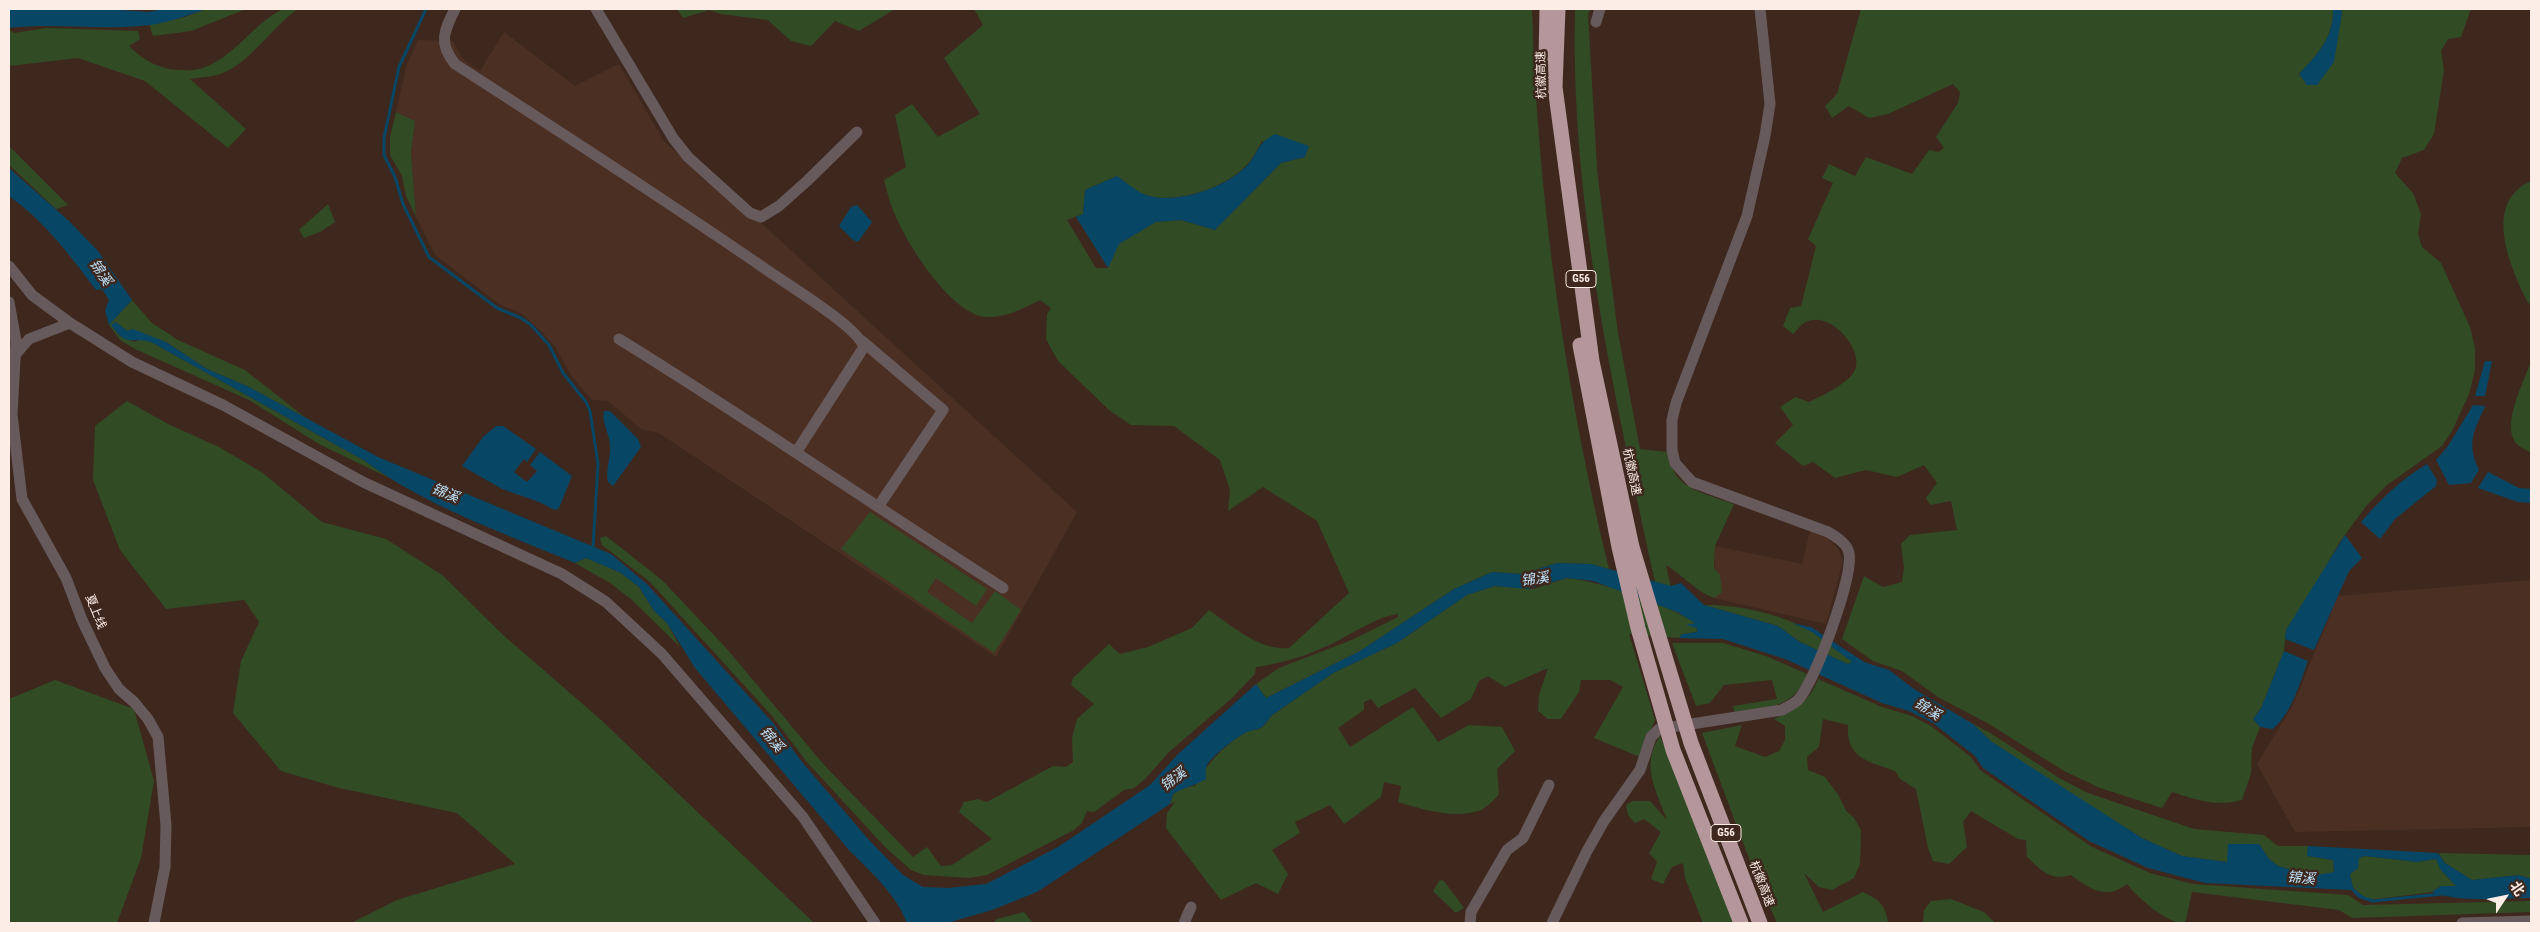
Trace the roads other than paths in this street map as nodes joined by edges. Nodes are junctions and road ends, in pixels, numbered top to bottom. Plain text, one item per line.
1 (455, 9) edge
2 (596, 9) edge
3 (1547, 9) edge
4 (1558, 9) edge
5 (1600, 9) edge
6 (1760, 9) edge
7 (1596, 22) dead end
8 (857, 132) dead end
9 (9, 266) edge
10 (9, 302) edge
11 (70, 323) junction
12 (619, 339) dead end
13 (862, 341) junction
14 (14, 355) junction
15 (797, 451) junction
16 (878, 508) junction
17 (1625, 547) junction
18 (1003, 588) dead end
19 (1549, 785) dead end
20 (1191, 907) dead end
21 (2531, 921) edge
22 (154, 923) edge
23 (875, 923) edge
24 (1184, 923) edge
25 (1470, 923) edge
26 (1552, 923) edge
27 (1742, 923) edge
28 (1760, 923) edge
29 (2462, 923) edge

1 - 13 street
2 - 8 street
3 - 17 highway, 杭徽高速 / G56
4 - 17 highway, 杭徽高速 / G56
5 - 7 street
6 - 26 street
9 - 11 street
10 - 14 street, 夏上线
11 - 14 street
11 - 23 street
12 - 15 street
13 - 15 street
13 - 16 street
14 - 22 street, 夏上线
15 - 16 street
16 - 18 street
17 - 27 highway, 杭徽高速 / G56
17 - 28 highway, 杭徽高速 / G56
19 - 25 street
20 - 24 street
21 - 29 street

